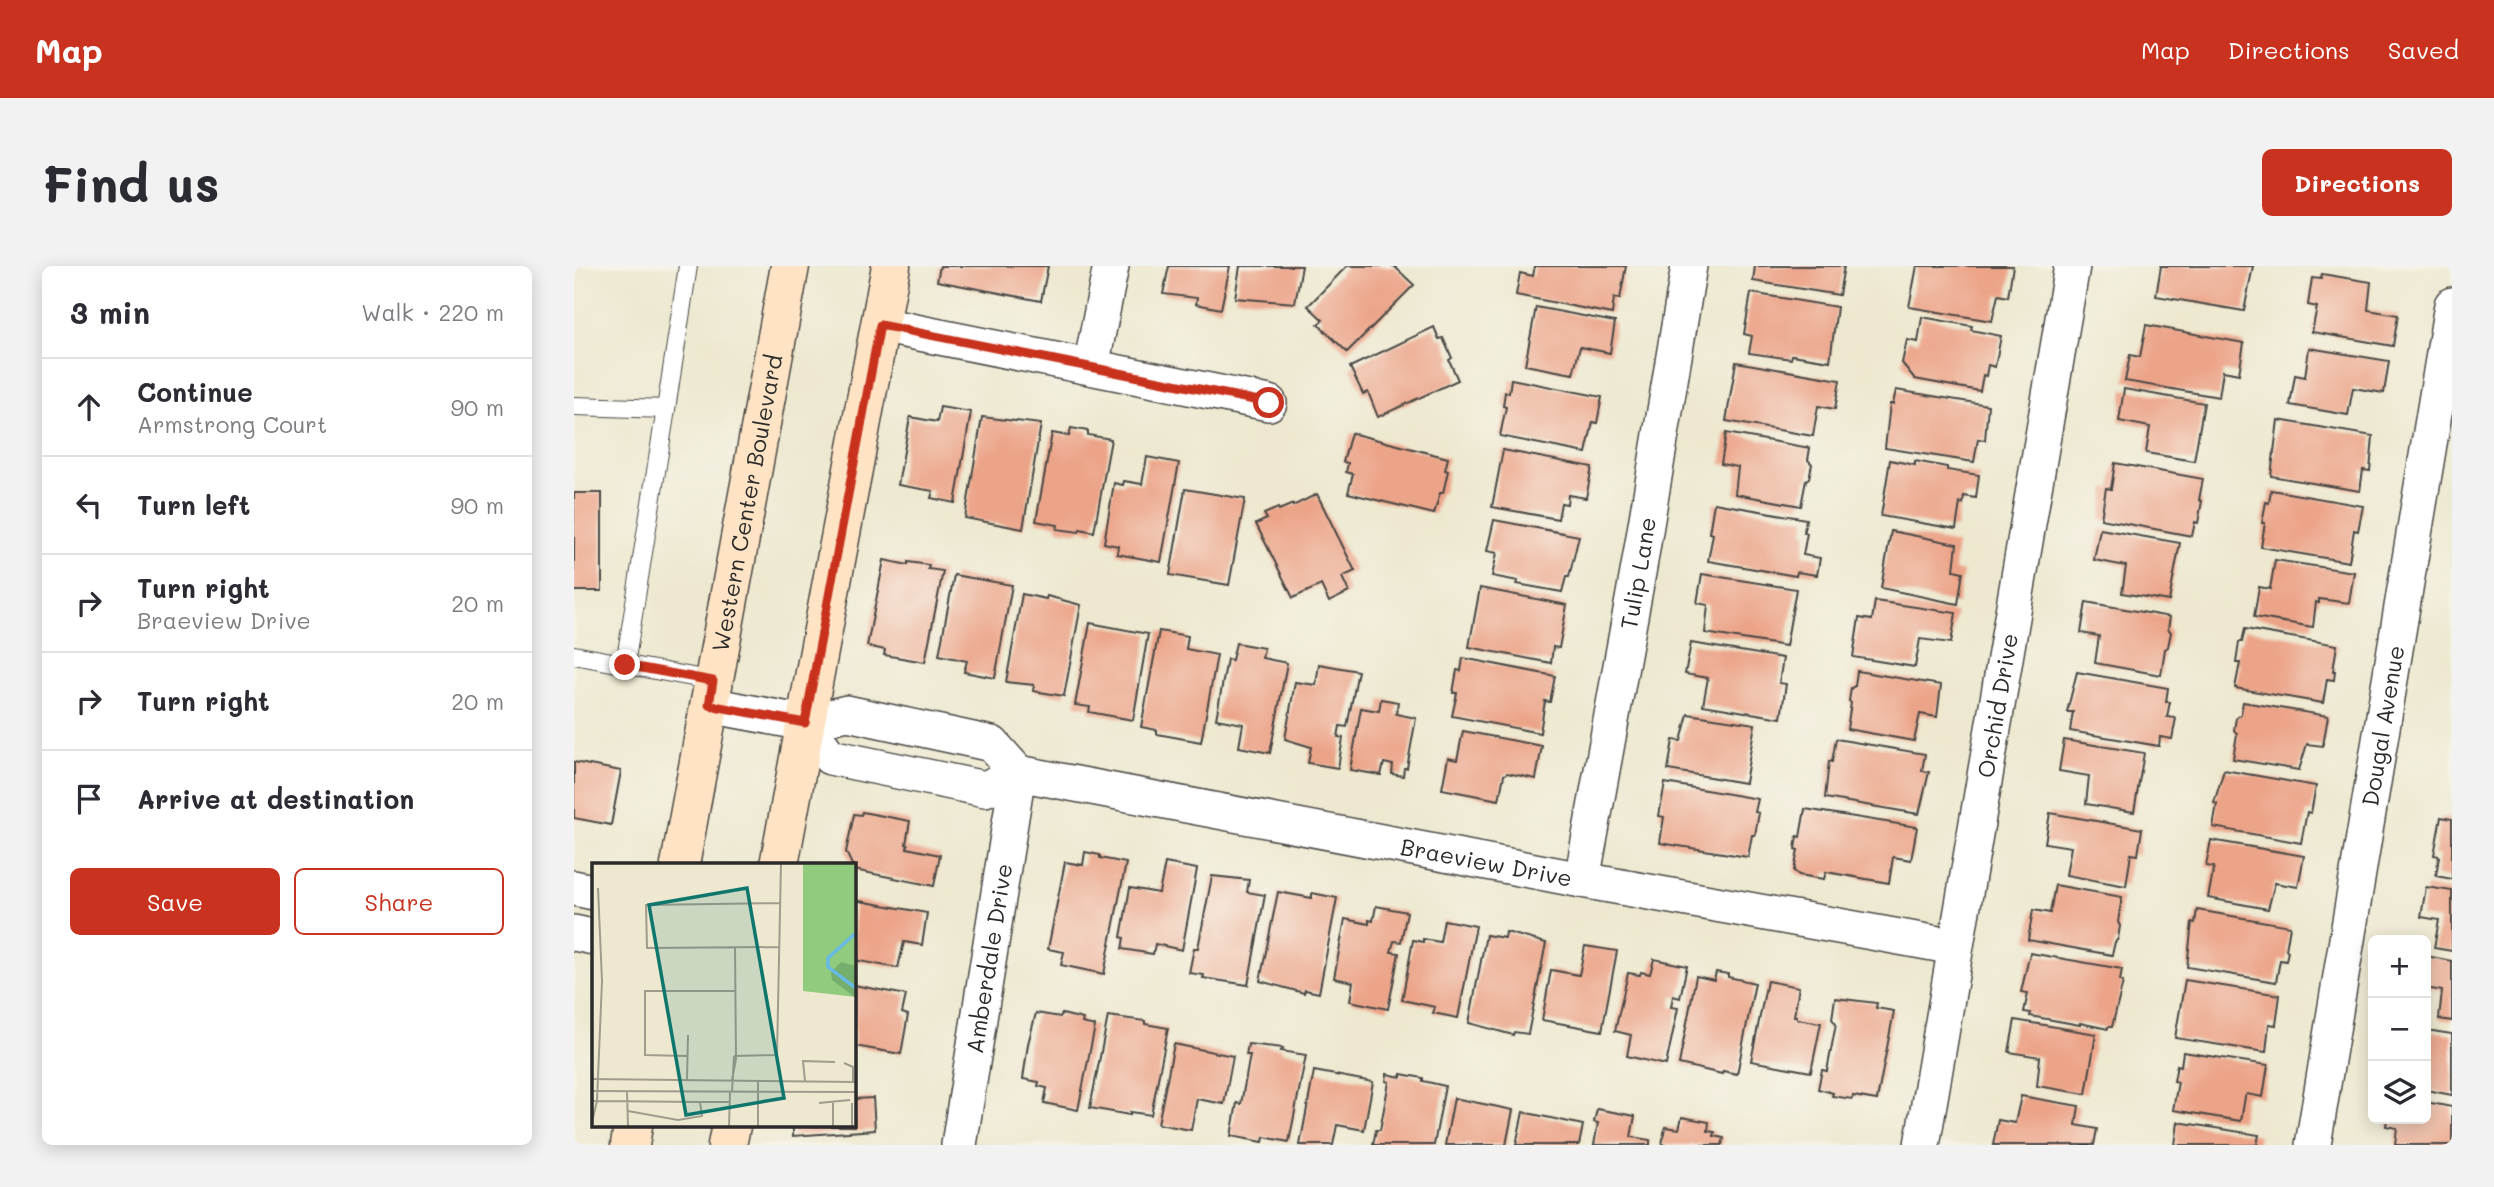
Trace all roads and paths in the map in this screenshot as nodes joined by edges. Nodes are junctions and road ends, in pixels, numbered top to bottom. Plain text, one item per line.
1 (688, 266) edge
2 (790, 266) edge
3 (891, 266) edge
4 (1111, 266) edge
5 (1689, 266) edge
6 (2072, 266) edge
7 (2452, 305) edge
8 (880, 325) junction
9 (1091, 367) junction
10 (1269, 403) dead end
11 (574, 406) edge
12 (666, 409) junction
13 (574, 655) edge
14 (625, 665) junction
15 (711, 693) junction
16 (805, 723) junction
17 (1018, 773) junction
18 (680, 863) edge
19 (779, 863) edge
20 (1581, 880) junction
21 (574, 888) edge
22 (592, 892) edge
23 (574, 933) edge
24 (592, 937) edge
25 (1955, 947) junction
26 (959, 1145) edge
27 (1923, 1145) edge
28 (2313, 1145) edge

1 - 12 lane
2 - 15 main road, Western Center Boulevard
3 - 8 main road
4 - 9 street
5 - 20 street, Tulip Lane
6 - 25 street, Orchid Drive
7 - 28 street, Dougal Avenue
8 - 9 street
8 - 16 main road
9 - 10 street
11 - 12 lane
12 - 14 lane
13 - 14 lane
14 - 15 lane
15 - 16 street
15 - 18 main road, Western Center Boulevard
16 - 17 street
16 - 17 street
16 - 19 main road
17 - 20 street, Braeview Drive
17 - 26 street, Amberdale Drive
20 - 25 street, Braeview Drive
21 - 22 street
23 - 24 street
25 - 27 street, Orchid Drive

